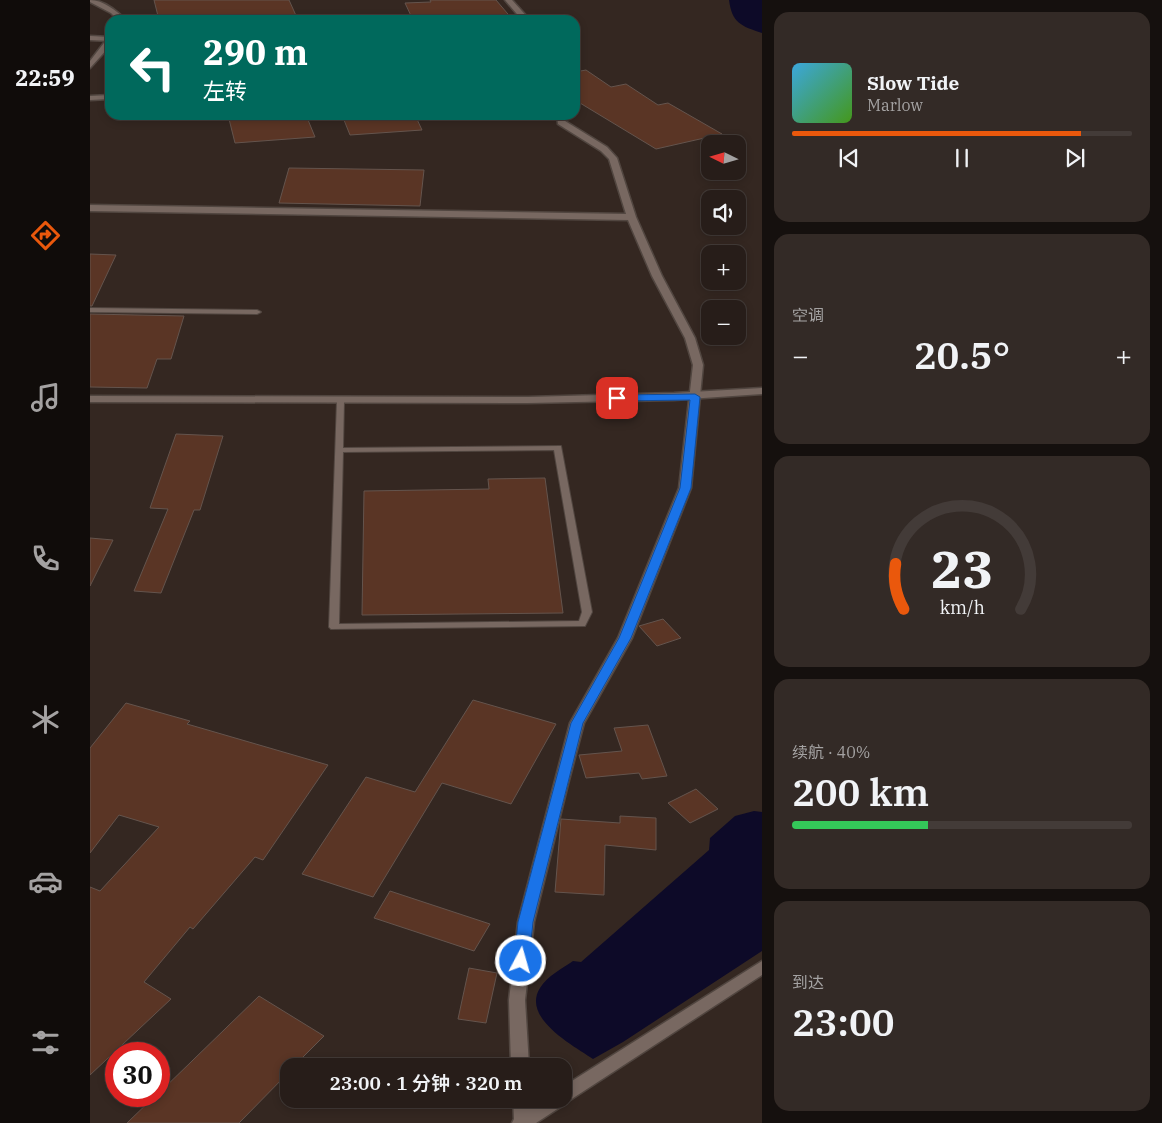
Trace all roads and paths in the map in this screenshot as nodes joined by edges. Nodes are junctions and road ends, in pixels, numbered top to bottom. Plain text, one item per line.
1 (91, 0) edge
2 (508, 0) edge
3 (116, 15) edge
4 (522, 15) edge
5 (90, 38) edge
6 (105, 40) edge
7 (105, 46) edge
8 (90, 66) edge
9 (105, 97) edge
10 (90, 98) edge
11 (561, 120) edge
12 (90, 208) edge
13 (631, 217) junction
14 (90, 310) edge
15 (257, 312) dead end
16 (762, 391) edge
17 (695, 397) junction
18 (90, 399) edge
19 (340, 402) junction
20 (339, 450) junction
21 (762, 967) edge
22 (520, 1058) edge
23 (572, 1090) edge
24 (522, 1108) edge
25 (545, 1108) edge
26 (522, 1122) edge

1 - 3 street
2 - 4 street
5 - 6 street
7 - 8 street
9 - 10 street
11 - 13 street
12 - 13 street
13 - 17 street
14 - 15 lane
16 - 17 street
17 - 19 street
17 - 22 street
18 - 19 street
19 - 20 lane
20 - 20 lane
21 - 23 street
24 - 26 street
25 - 26 street

